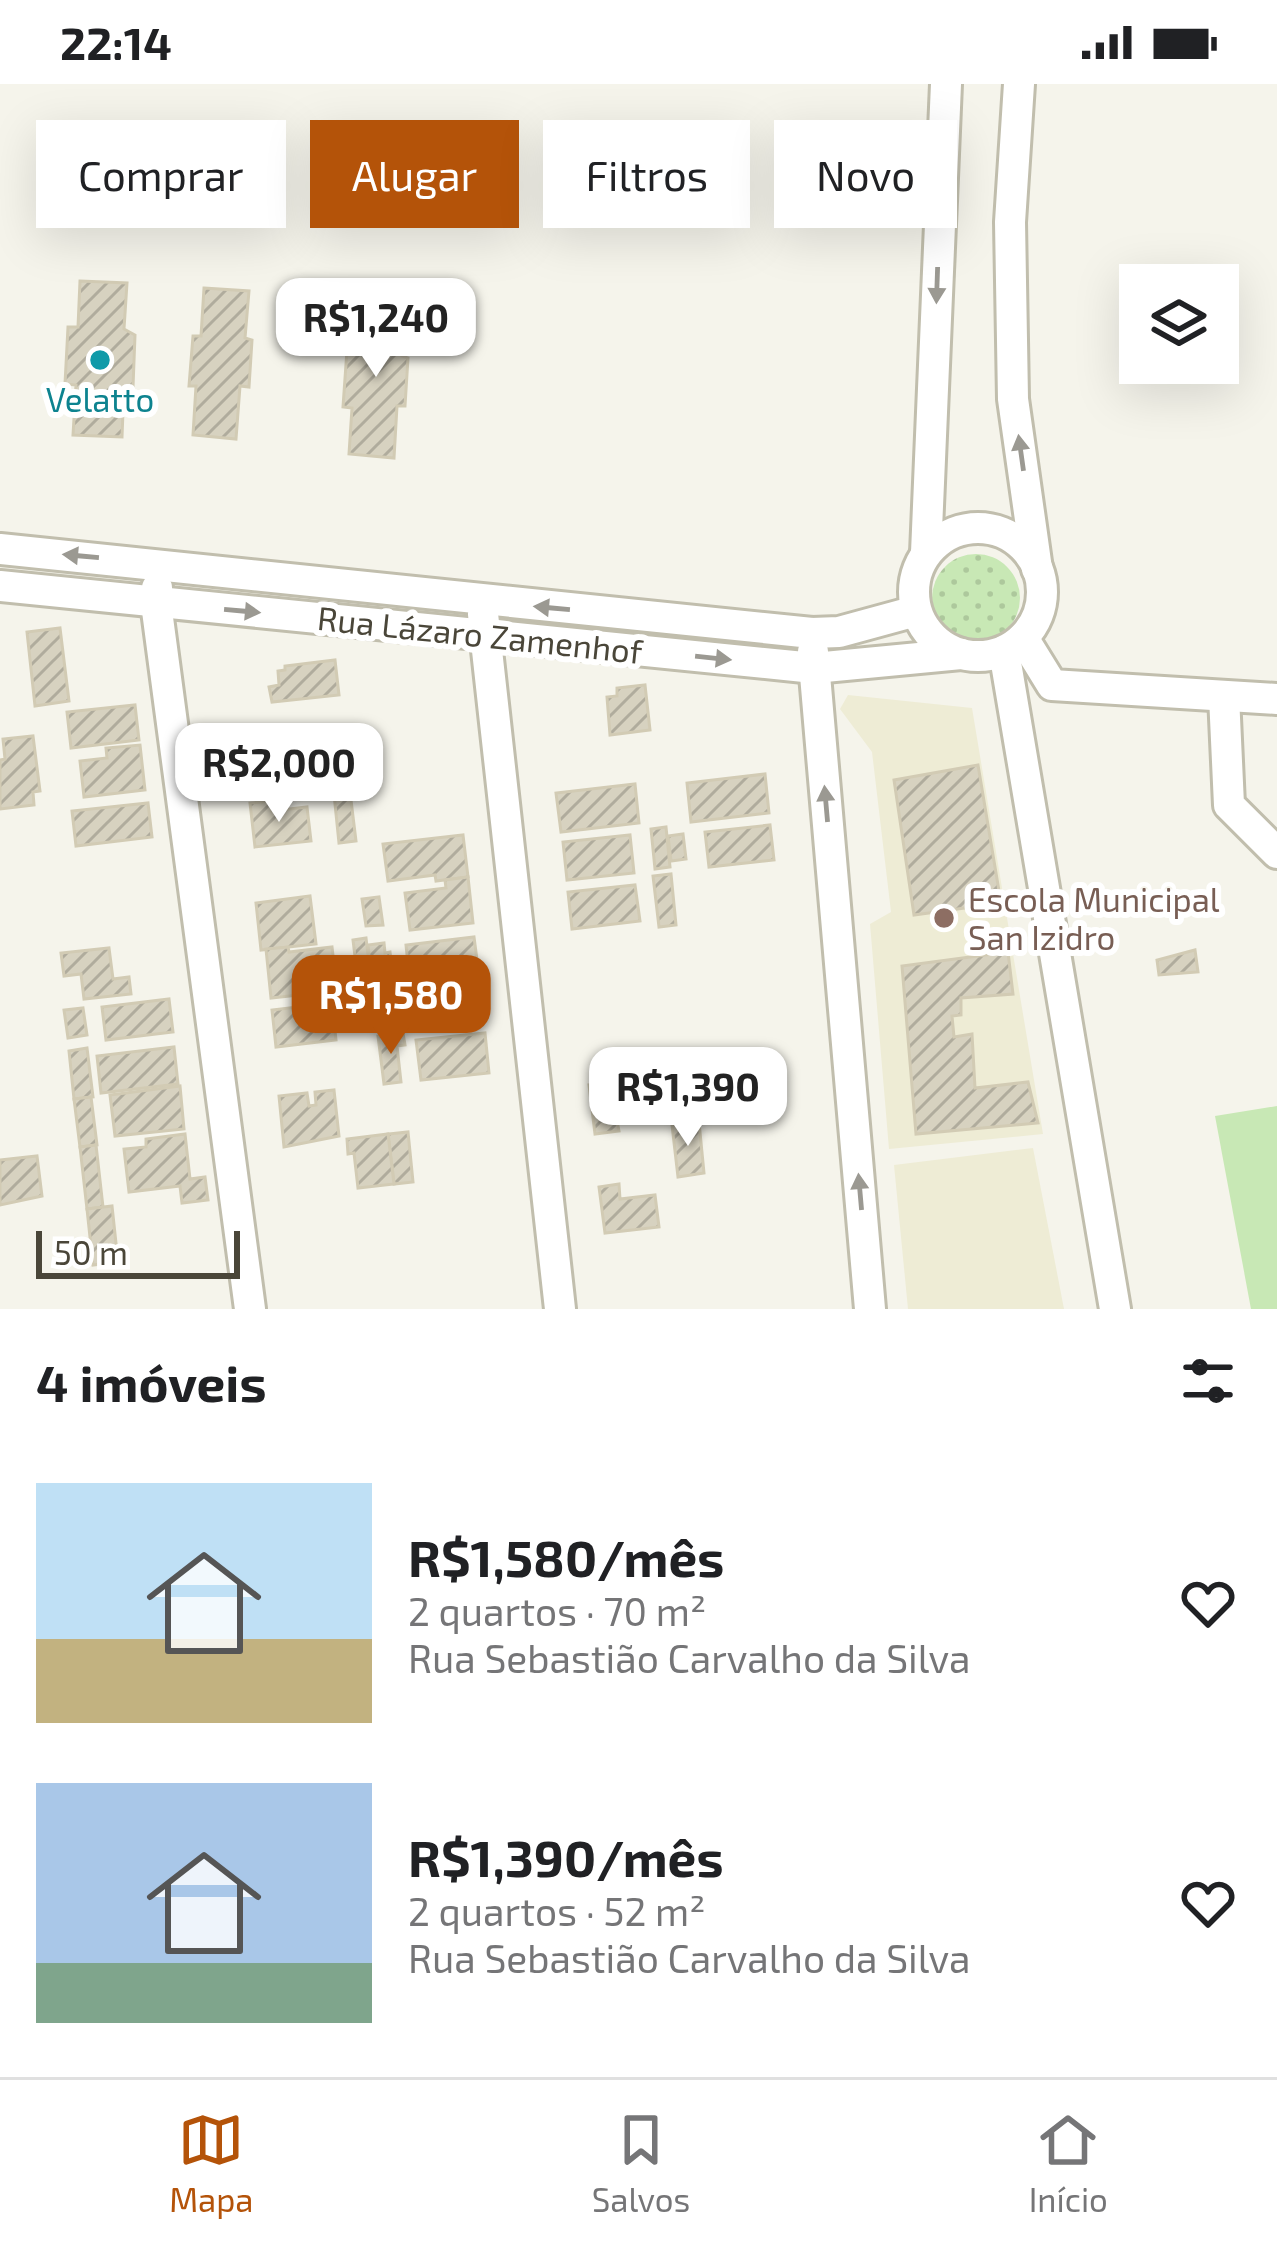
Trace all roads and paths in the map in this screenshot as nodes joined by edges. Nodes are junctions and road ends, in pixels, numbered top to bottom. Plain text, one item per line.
1 (946, 84) edge
2 (1019, 84) edge
3 (0, 549) edge
4 (926, 553) junction
5 (159, 564) junction
6 (1037, 568) junction
7 (0, 586) edge
8 (483, 602) junction
9 (156, 603) junction
10 (916, 610) junction
11 (812, 633) junction
12 (483, 634) junction
13 (1013, 645) junction
14 (961, 654) junction
15 (814, 668) junction
16 (1224, 696) junction
17 (1277, 699) edge
18 (1277, 854) edge
19 (250, 1309) edge
20 (560, 1309) edge
21 (870, 1309) edge
22 (1114, 1309) edge

1 -> 4 street
6 -> 2 street
5 -> 3 street, Rua Lázaro Zamenhof
4 - 6 street
4 - 10 street
5 - 8 street, Rua Lázaro Zamenhof
5 - 9 street
6 - 13 street
7 - 9 street, Rua Lázaro Zamenhof
11 -> 8 street, Rua Lázaro Zamenhof
8 - 12 street
9 -> 12 street, Rua Lázaro Zamenhof
9 - 19 street
10 - 11 street, Rua Lázaro Zamenhof
10 - 14 street
11 - 15 street
12 -> 15 street, Rua Lázaro Zamenhof
12 - 20 street
13 - 14 street, Rua Lázaro Zamenhof
13 - 16 street
13 - 22 street
14 - 15 street, Rua Lázaro Zamenhof
21 -> 15 street
16 - 17 street
16 - 18 street

